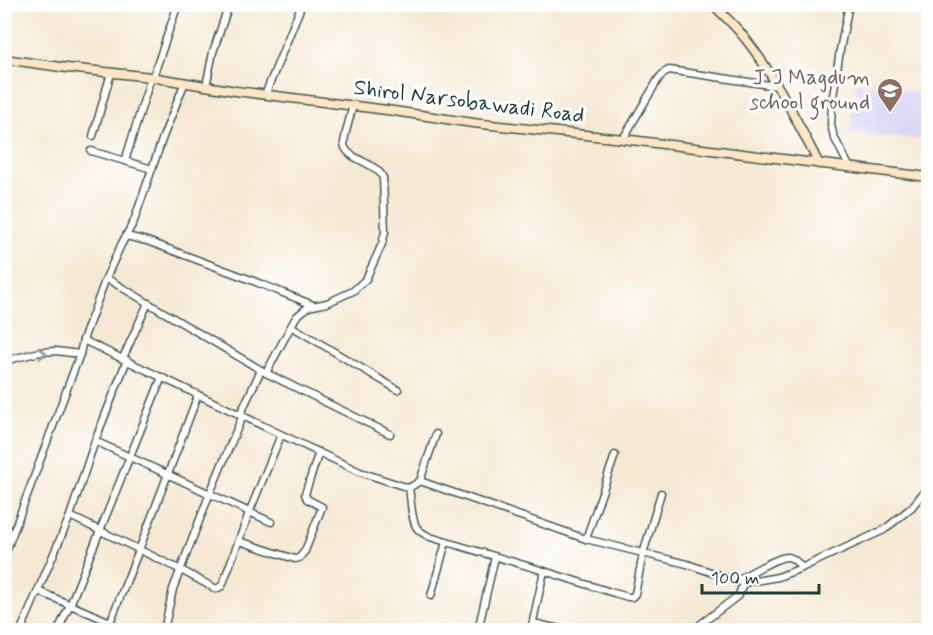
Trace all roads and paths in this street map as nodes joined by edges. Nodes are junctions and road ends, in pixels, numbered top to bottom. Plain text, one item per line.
1 (178, 4) edge
2 (229, 4) edge
3 (302, 4) edge
4 (739, 4) edge
5 (849, 4) edge
6 (716, 8) edge
7 (4, 59) edge
8 (111, 73) junction
9 (152, 77) junction
10 (185, 82) junction
11 (206, 86) junction
12 (776, 86) junction
13 (265, 95) junction
14 (352, 106) junction
15 (93, 136) dead end
16 (623, 140) junction
17 (91, 151) dead end
18 (125, 161) junction
19 (819, 164) junction
20 (850, 168) junction
21 (152, 169) junction
22 (928, 177) edge
23 (928, 227) edge
24 (126, 237) junction
25 (928, 257) edge
26 (106, 278) junction
27 (148, 303) junction
28 (314, 305) junction
29 (291, 327) junction
30 (84, 340) junction
31 (80, 354) junction
32 (125, 359) junction
33 (4, 361) edge
34 (263, 371) junction
35 (162, 377) junction
36 (398, 390) dead end
37 (198, 395) junction
38 (241, 416) junction
39 (390, 434) dead end
40 (436, 434) dead end
41 (281, 435) junction
42 (95, 441) junction
43 (319, 452) junction
44 (615, 455) dead end
45 (129, 456) junction
46 (168, 474) junction
47 (420, 481) junction
48 (409, 489) junction
49 (927, 492) edge
50 (210, 493) junction
51 (661, 493) dead end
52 (249, 513) junction
53 (70, 516) junction
54 (271, 522) dead end
55 (100, 530) junction
56 (586, 539) junction
57 (239, 541) junction
58 (446, 542) junction
59 (140, 550) junction
60 (643, 554) junction
61 (4, 557) edge
62 (495, 557) junction
63 (802, 568) junction
64 (181, 570) junction
65 (544, 571) junction
66 (735, 582) junction
67 (743, 583) junction
68 (38, 591) junction
69 (431, 596) dead end
70 (70, 605) junction
71 (532, 623) junction
72 (108, 626) edge
73 (21, 630) edge
74 (58, 630) edge
75 (125, 630) edge
76 (164, 630) edge
77 (478, 630) edge
78 (531, 630) edge
79 (564, 630) edge
80 (693, 630) edge

1 - 9 street
2 - 11 street
3 - 13 street
4 - 6 street
5 - 20 street
6 - 12 main road
7 - 8 main road, Shirol Narsobawadi Road
8 - 9 main road, Shirol Narsobawadi Road
8 - 15 street
9 - 10 main road, Shirol Narsobawadi Road
9 - 18 street
10 - 11 main road, Shirol Narsobawadi Road
10 - 21 street
11 - 13 main road, Shirol Narsobawadi Road
12 - 16 street
12 - 19 main road
13 - 14 main road, Shirol Narsobawadi Road
14 - 16 main road, Shirol Narsobawadi Road
14 - 28 street
16 - 19 main road, Shirol Narsobawadi Road
17 - 18 street
18 - 21 street
19 - 20 main road, Shirol Narsobawadi Road
20 - 22 main road, Shirol Narsobawadi Road
21 - 24 street
23 - 25 street
24 - 26 street
24 - 28 street
26 - 27 street
26 - 30 street
27 - 32 street
27 - 34 street
28 - 29 street
29 - 34 street
29 - 36 street
30 - 31 street
30 - 32 street
33 -> 31 street
31 - 61 street
32 - 35 street
32 - 42 street
34 - 38 street
34 - 39 street
35 - 37 street
35 - 45 street
37 - 38 street
37 - 46 street
38 - 41 street
38 - 50 street
40 - 47 street
41 - 43 street
41 - 52 street
42 - 45 street
42 - 53 street
43 - 48 street
43 - 57 street
44 - 56 street
45 - 46 street
45 - 55 street
46 - 50 street
46 - 59 street
47 - 48 street
47 - 56 street
48 - 58 street
49 - 63 street
50 - 52 street
50 - 64 street
51 - 60 street
52 - 54 street
52 - 57 street
53 - 55 street
53 - 68 street
55 - 59 street
55 - 70 street
56 - 60 street
57 - 64 street
58 - 62 street
58 - 69 street
59 - 64 street
59 - 72 street
60 - 65 street
60 - 66 street
62 - 65 street
62 - 77 street
63 - 66 street
63 - 67 street
64 - 76 street
65 - 71 street
66 - 67 street
67 - 80 street
68 - 70 street
68 - 73 street
70 - 72 street
70 - 74 street
71 - 78 street
71 - 79 street
72 - 75 street

